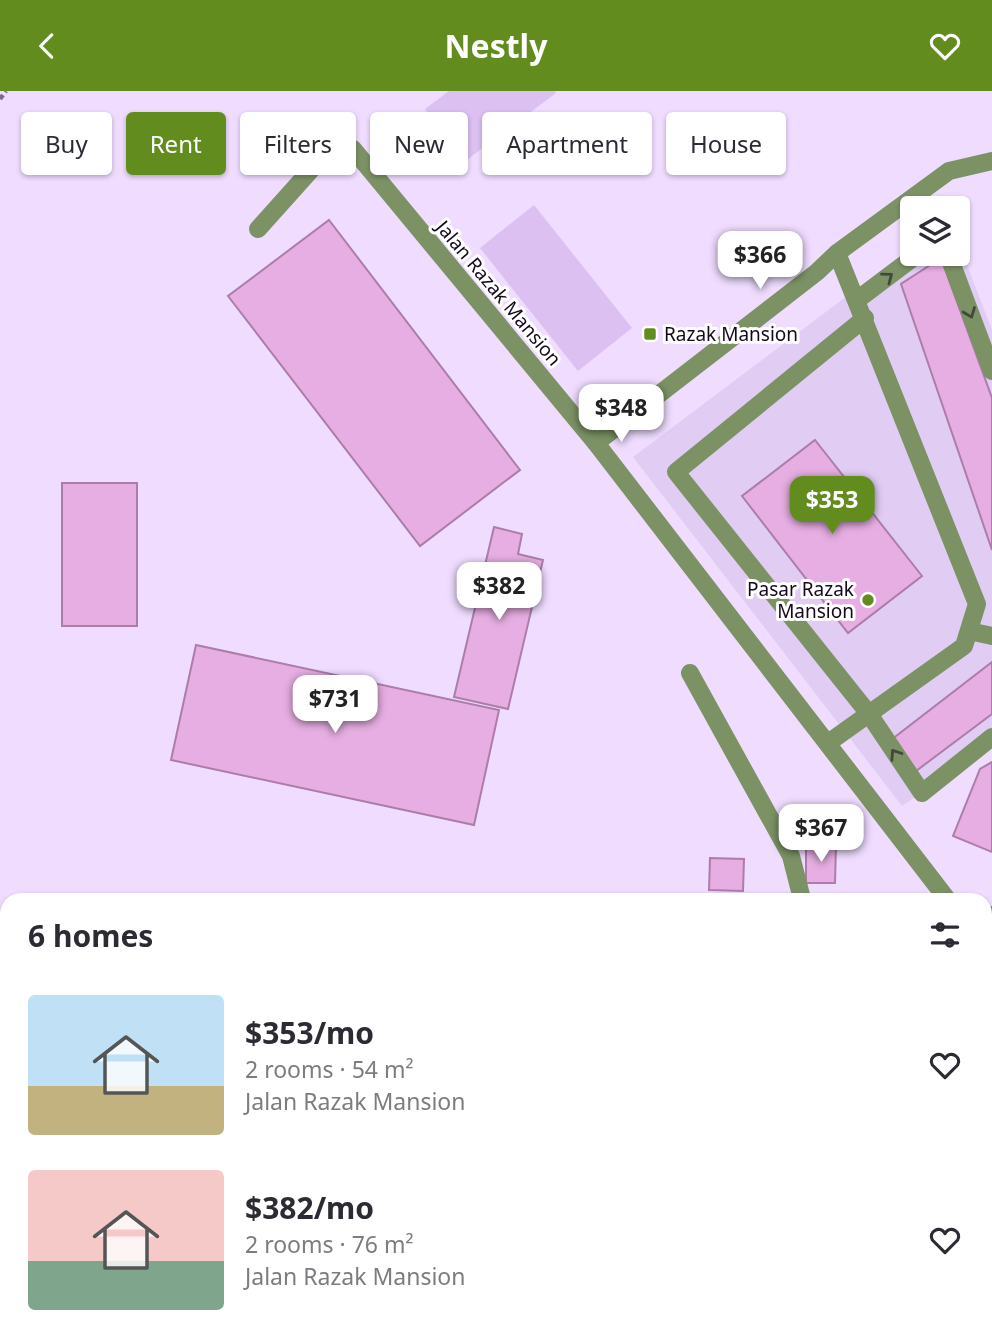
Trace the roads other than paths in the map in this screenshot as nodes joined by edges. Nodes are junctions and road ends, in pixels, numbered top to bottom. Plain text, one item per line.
1 (992, 160) edge
2 (258, 229) dead end
3 (837, 253) junction
4 (902, 266) edge
5 (953, 266) edge
6 (858, 300) junction
7 (865, 318) junction
8 (992, 371) edge
9 (596, 443) junction
10 (969, 631) junction
11 (992, 636) edge
12 (690, 673) dead end
13 (869, 714) junction
14 (992, 737) edge
15 (828, 743) junction
16 (800, 893) edge
17 (942, 893) edge

1 - 3 street
2 - 9 street, Jalan Razak Mansion
3 - 6 street
3 - 9 street
6 -> 4 street
5 -> 8 street
6 - 7 street
7 - 10 street
7 - 13 street
9 - 15 street, Jalan Razak Mansion
10 - 11 street
10 - 13 street
12 - 16 street
14 -> 13 street
13 - 15 street
15 - 17 street, Jalan Razak Mansion

